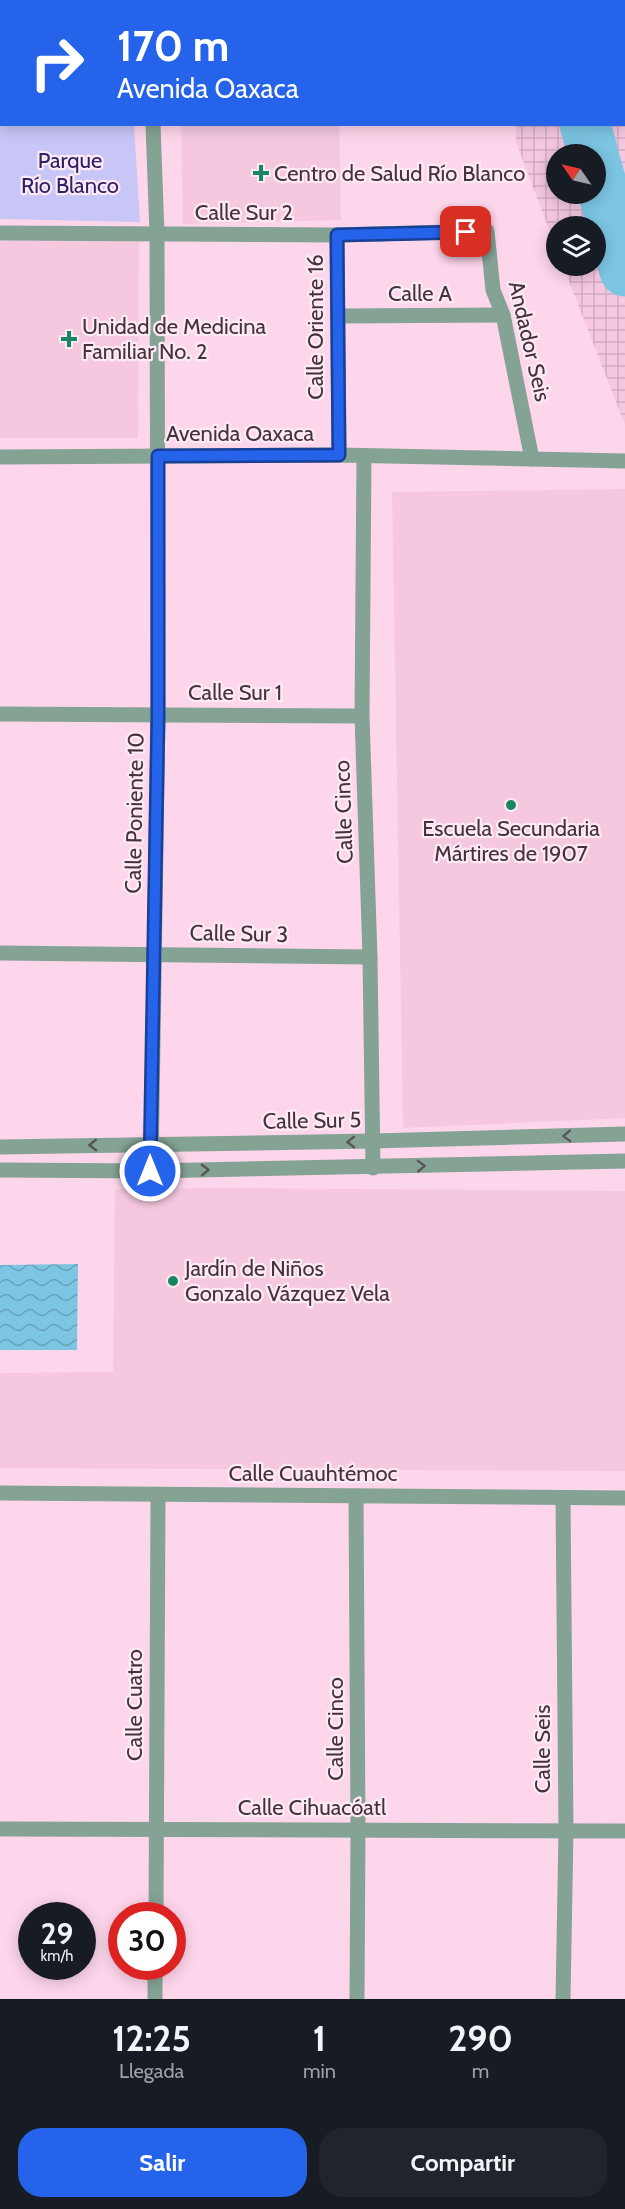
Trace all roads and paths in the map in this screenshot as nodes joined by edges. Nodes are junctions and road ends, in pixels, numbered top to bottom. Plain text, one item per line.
1 (153, 126) edge
2 (487, 231) joint
3 (0, 232) edge
4 (157, 234) junction
5 (337, 235) junction
6 (503, 315) junction
7 (338, 316) junction
8 (339, 455) junction
9 (158, 456) junction
10 (364, 456) junction
11 (0, 457) edge
12 (532, 459) junction
13 (625, 461) edge
14 (0, 714) edge
15 (158, 714) junction
16 (362, 716) junction
17 (0, 953) edge
18 (154, 954) junction
19 (370, 957) junction
20 (625, 1134) edge
21 (373, 1141) junction
22 (151, 1144) junction
23 (0, 1147) edge
24 (625, 1161) edge
25 (373, 1168) junction
26 (0, 1170) edge
27 (150, 1171) junction
28 (0, 1493) edge
29 (158, 1496) junction
30 (356, 1496) junction
31 (563, 1498) junction
32 (625, 1498) edge
33 (0, 1829) edge
34 (358, 1829) junction
35 (157, 1831) junction
36 (566, 1831) junction
37 (625, 1831) edge
38 (156, 1902) edge
39 (155, 1980) edge
40 (155, 1999) edge
41 (357, 1999) edge
42 (563, 1999) edge

1 - 4 street, Calle Poniente 10
2 - 5 street, Calle Sur 2
2 - 6 street, Andador Seis
3 - 4 street, Calle Sur 2
4 - 5 street, Calle Sur 2
4 - 9 street, Calle Poniente 10
5 - 7 street, Calle Oriente 16
6 - 7 street, Calle A
6 - 12 street, Andador Seis
7 - 8 street, Calle Oriente 16
8 - 9 street, Avenida Oaxaca
8 - 10 street, Avenida Oaxaca
9 - 11 street, Avenida Oaxaca
9 - 15 street, Calle Poniente 10
10 - 12 street, Avenida Oaxaca
10 - 16 street, Calle Cinco
12 - 13 street, Avenida Oaxaca
14 - 15 street, Calle Sur 1
15 - 16 street, Calle Sur 1
15 - 18 street, Calle Poniente 10
16 - 19 street, Calle Cinco
17 - 18 street, Calle Sur 3
18 - 19 street, Calle Sur 3
18 - 22 street, Calle Poniente 10
19 - 21 street, Calle Cinco
20 -> 21 street, Calle Sur 5
21 -> 22 street, Calle Sur 5
21 - 25 street, Calle Cinco
22 -> 23 street, Calle Sur 5
22 - 27 street, Calle Poniente 10
25 -> 24 street
27 -> 25 street
26 - 27 street
28 - 29 street, Calle Cuauhtémoc
29 - 30 street, Calle Cuauhtémoc
29 - 35 street, Calle Cuatro
30 - 31 street, Calle Cuauhtémoc
30 - 34 street, Calle Cinco
31 - 32 street, Calle Cuauhtémoc
31 - 36 street, Calle Seis
33 - 35 street, Calle Cihuacóatl
34 - 35 street, Calle Cihuacóatl
34 - 36 street, Calle Cihuacóatl
34 - 41 street, Calle Cinco
35 - 38 street, Calle Cuatro
36 - 37 street, Calle Cihuacóatl
36 - 42 street, Calle Seis
39 - 40 street

